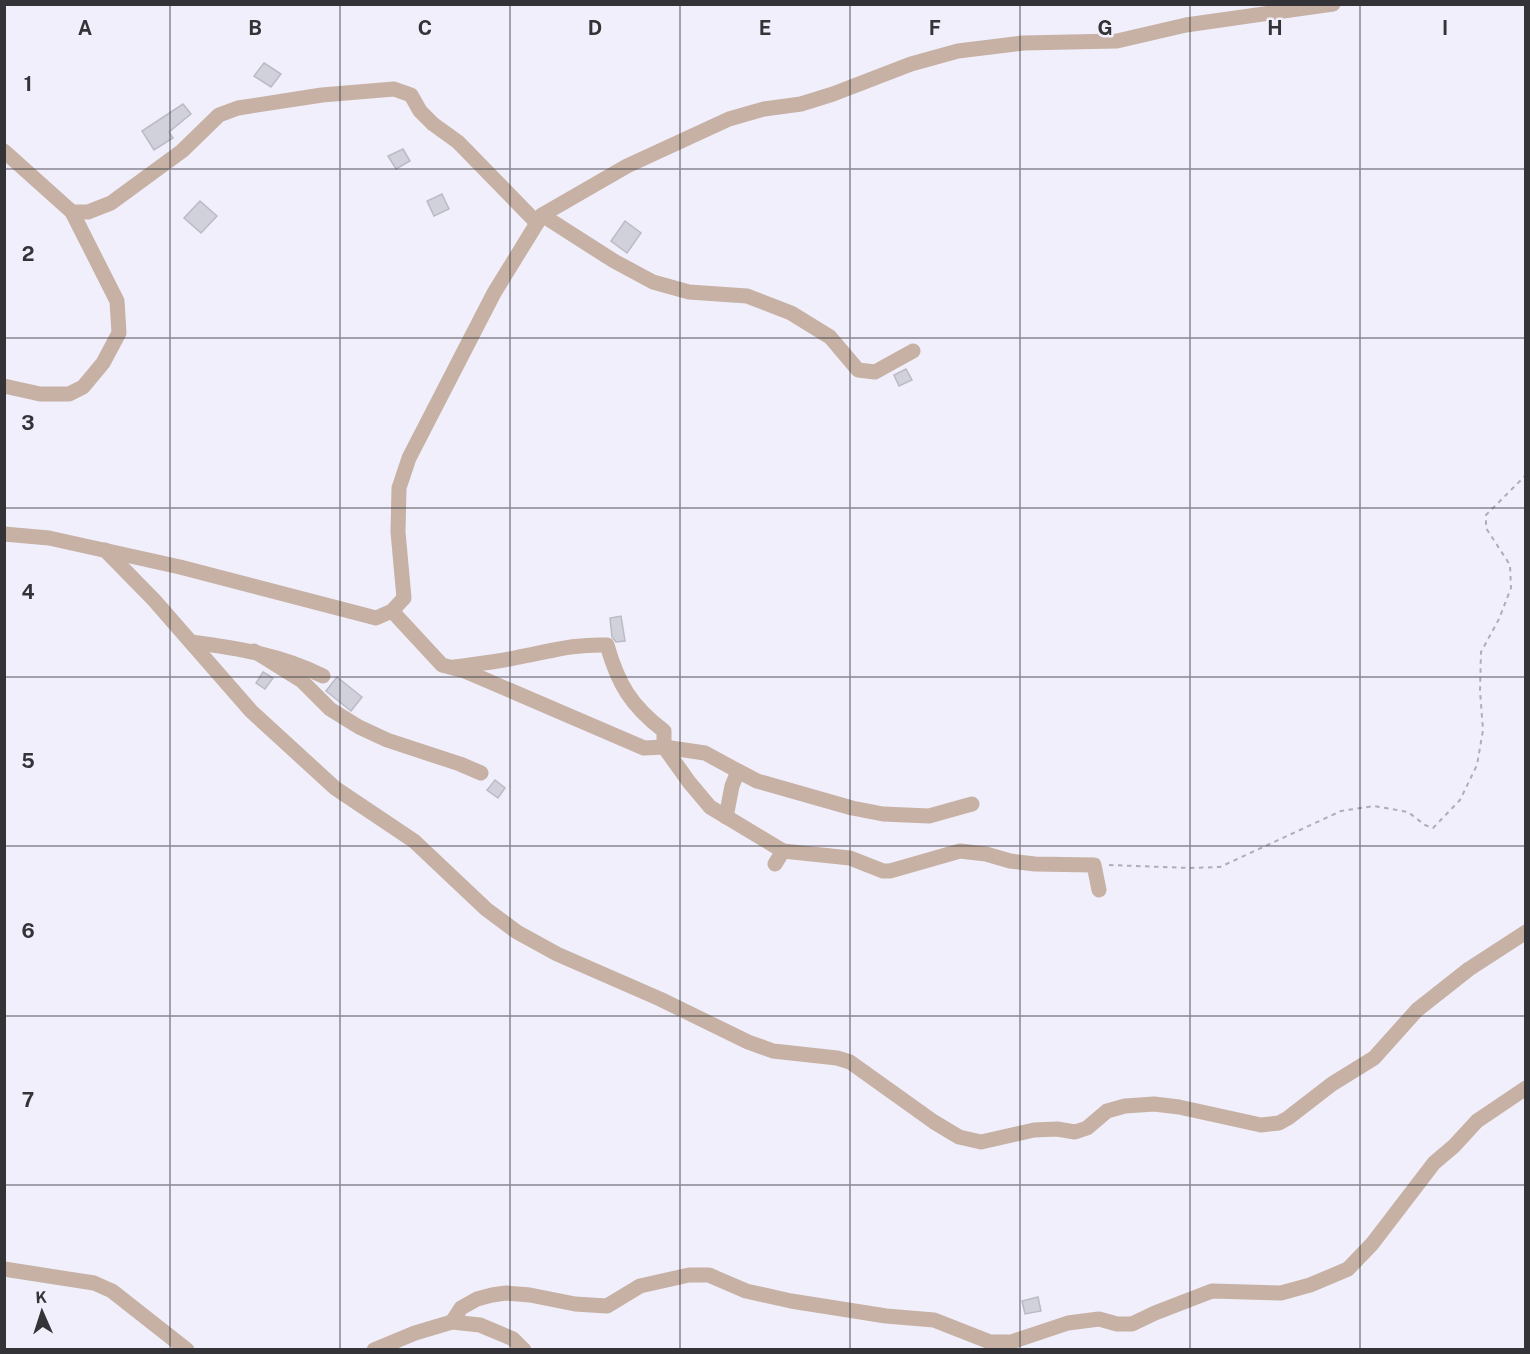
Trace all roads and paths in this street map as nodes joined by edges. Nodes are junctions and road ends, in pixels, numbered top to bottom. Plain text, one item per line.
1 (1333, 4) edge
2 (1294, 8) edge
3 (4, 150) edge
4 (72, 212) junction
5 (539, 218) junction
6 (913, 351) dead end
7 (4, 386) edge
8 (1526, 475) edge
9 (4, 534) edge
10 (105, 550) junction
11 (392, 611) junction
12 (191, 642) junction
13 (254, 651) junction
14 (451, 668) junction
15 (323, 676) dead end
16 (664, 747) junction
17 (738, 771) junction
18 (482, 773) dead end
19 (972, 804) dead end
20 (726, 817) junction
21 (1094, 865) junction
22 (1100, 890) dead end
23 (1526, 932) edge
24 (1526, 1088) edge
25 (4, 1269) edge
26 (452, 1322) junction
27 (187, 1350) edge
28 (374, 1350) edge
29 (524, 1350) edge

1 - 2 street
2 - 5 street
3 - 4 street
4 - 5 street
4 - 7 street
5 - 6 street
5 - 11 street
8 - 21 path
9 - 10 street
10 - 11 street
10 - 12 street
11 - 14 street
12 - 13 street
12 - 23 street
13 - 15 street
13 - 18 street
14 - 16 street
14 - 16 street
16 - 17 street
16 - 20 street
17 - 19 street
17 - 20 street
20 - 21 street
21 - 22 street
24 - 26 street
25 - 27 street
26 - 28 street
26 - 29 street

